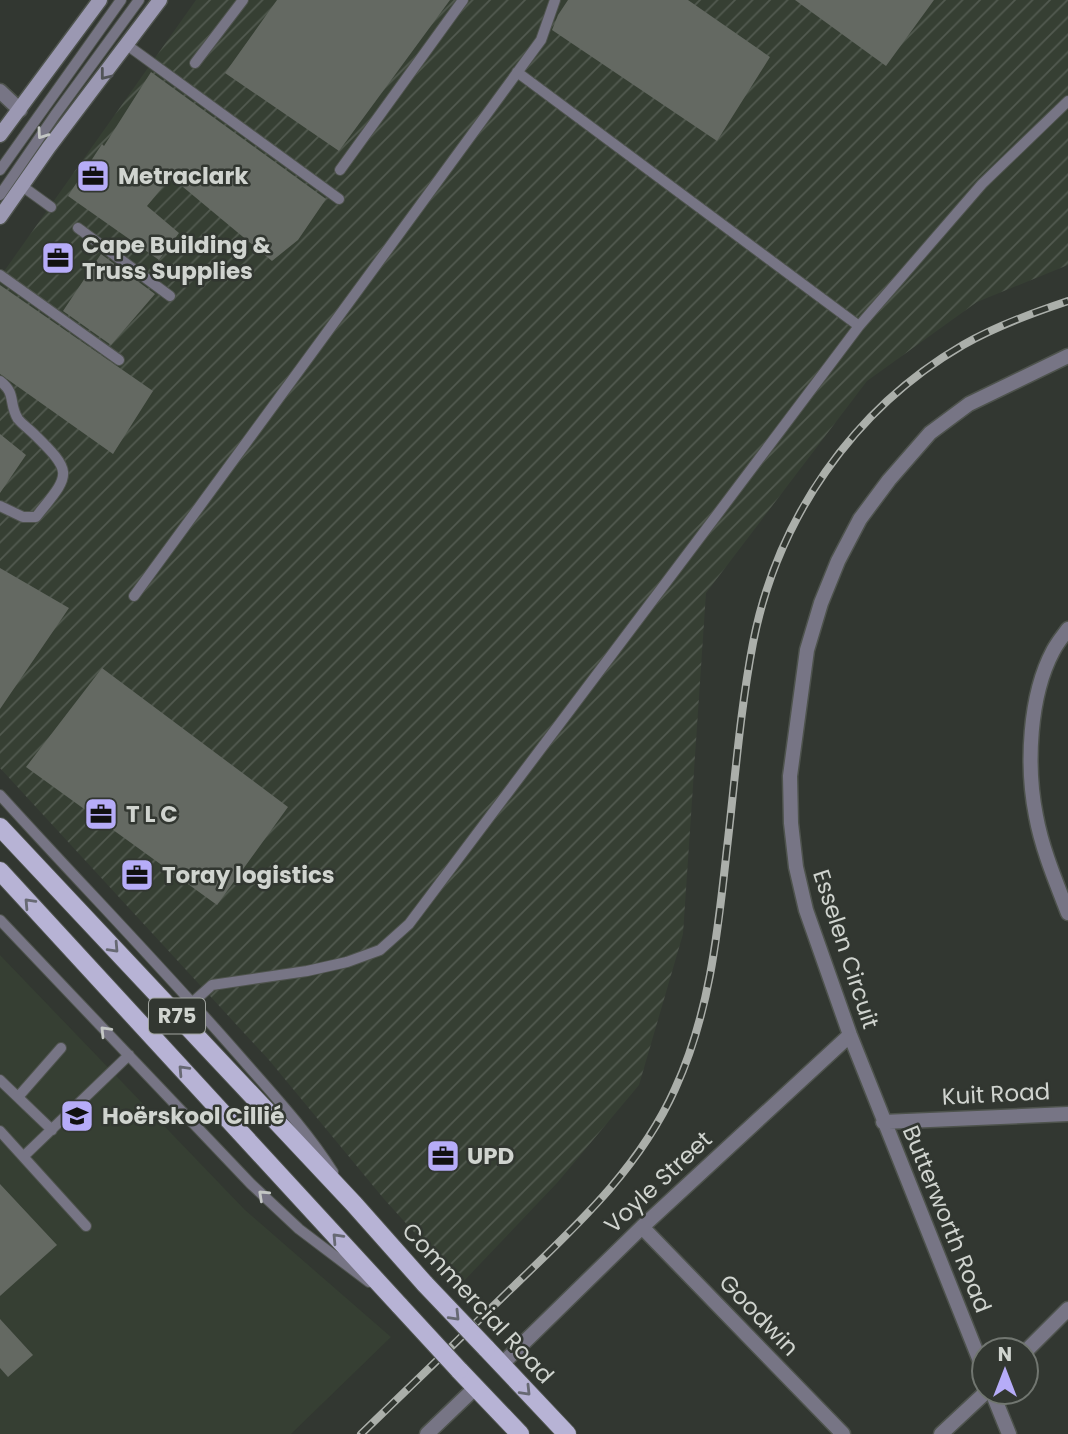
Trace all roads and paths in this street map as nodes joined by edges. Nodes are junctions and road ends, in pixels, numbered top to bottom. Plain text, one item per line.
1 (100, 0) edge
2 (121, 0) edge
3 (139, 0) edge
4 (160, 0) edge
5 (243, 0) edge
6 (463, 0) edge
7 (555, 0) edge
8 (127, 45) junction
9 (195, 63) dead end
10 (517, 72) junction
11 (0, 91) edge
12 (1068, 101) edge
13 (20, 110) junction
14 (0, 135) edge
15 (0, 170) edge
16 (340, 170) dead end
17 (22, 186) junction
18 (0, 195) edge
19 (339, 199) dead end
20 (51, 207) dead end
21 (0, 217) edge
22 (78, 228) dead end
23 (0, 275) edge
24 (170, 296) dead end
25 (859, 326) junction
26 (1068, 356) edge
27 (118, 360) dead end
28 (0, 382) edge
29 (0, 506) edge
30 (134, 596) dead end
31 (1068, 629) edge
32 (0, 795) edge
33 (0, 827) edge
34 (0, 871) edge
35 (1068, 913) edge
36 (0, 920) edge
37 (193, 1002) junction
38 (850, 1035) junction
39 (61, 1048) dead end
40 (129, 1055) junction
41 (0, 1080) edge
42 (18, 1097) junction
43 (1068, 1114) edge
44 (883, 1122) junction
45 (52, 1130) junction
46 (0, 1131) edge
47 (24, 1156) junction
48 (354, 1204) junction
49 (86, 1226) dead end
50 (642, 1227) junction
51 (397, 1302) junction
52 (1068, 1309) edge
53 (970, 1336) edge
54 (1040, 1338) edge
55 (501, 1365) junction
56 (475, 1388) junction
57 (971, 1406) edge
58 (998, 1406) edge
59 (427, 1434) edge
60 (520, 1434) edge
61 (567, 1434) edge
62 (843, 1434) edge
63 (941, 1434) edge
64 (1009, 1434) edge

1 - 13 main road
2 - 15 lane
3 -> 18 lane
4 - 8 main road
5 - 9 lane
6 - 16 lane
7 - 10 lane
8 -> 17 main road
8 - 19 lane
10 - 25 lane
10 - 30 lane
11 - 13 street
12 - 25 lane
13 - 14 main road
17 - 20 lane
17 - 21 main road
22 - 24 lane
23 - 27 lane
25 - 37 lane
26 - 38 street, Esselen Circuit
28 - 29 lane
31 - 35 street
32 - 37 lane, Commercial Road
33 -> 48 main road, Commercial Road / R75
51 -> 34 main road, R75
40 -> 36 lane
37 - 48 lane, Commercial Road
38 - 44 street, Esselen Circuit
38 - 50 street, Voyle Street
39 - 42 lane
40 - 45 lane
51 -> 40 lane
41 - 42 lane
42 - 45 lane
43 - 44 street, Kuit Road
44 - 53 street, Butterworth Road
45 - 47 lane
46 - 47 lane
47 - 49 lane
48 -> 55 main road, Commercial Road / R75, bridge
50 - 55 street, Voyle Street
50 - 62 street, Goodwin
51 - 56 main road, R75, bridge
52 - 54 street
55 -> 61 main road, Commercial Road / R75
56 - 59 street
56 - 60 main road, R75
57 - 63 street
58 - 64 street

